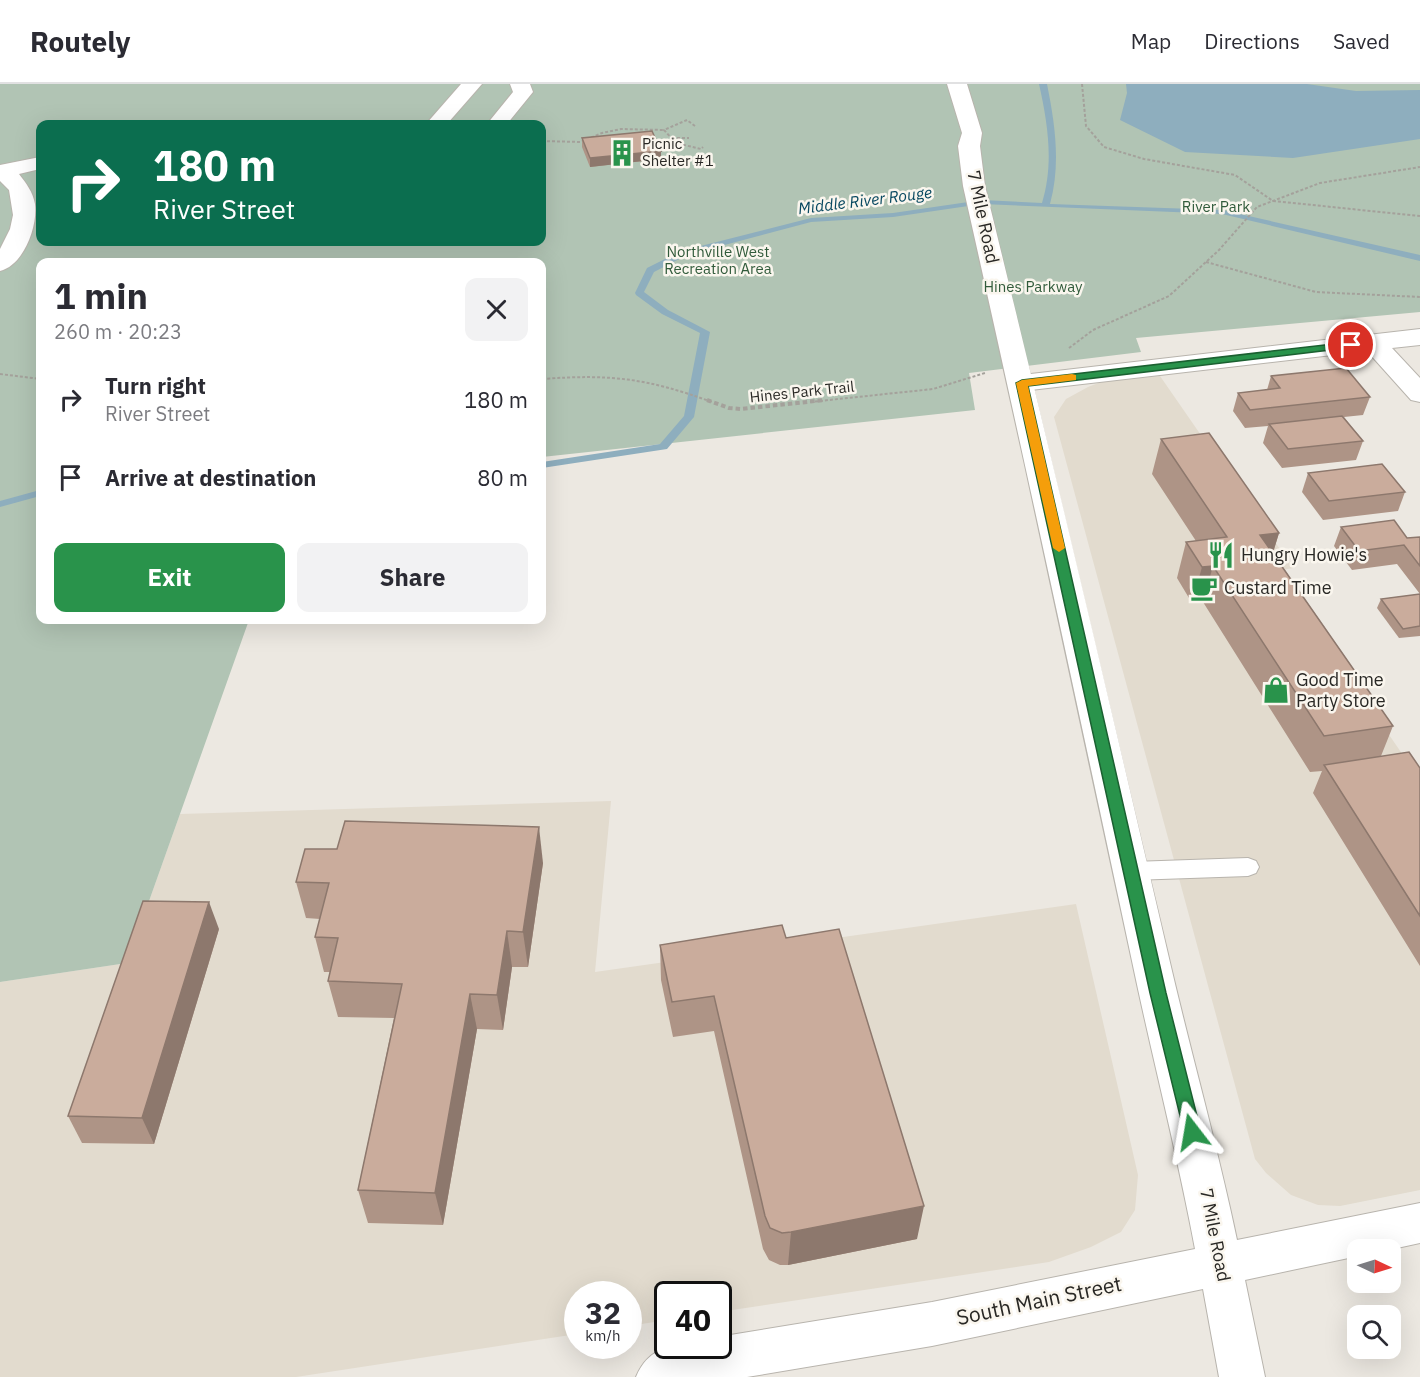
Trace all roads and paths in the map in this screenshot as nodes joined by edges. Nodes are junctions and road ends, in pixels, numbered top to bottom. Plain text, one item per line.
1 (472, 84) edge
2 (520, 84) edge
3 (957, 84) edge
4 (1082, 84) edge
5 (946, 115) dead end
6 (440, 120) edge
7 (500, 120) edge
8 (695, 126) dead end
9 (648, 129) junction
10 (664, 130) junction
11 (670, 138) junction
12 (689, 138) dead end
13 (652, 139) edge
14 (546, 141) edge
15 (580, 142) junction
16 (969, 146) junction
17 (582, 147) edge
18 (703, 147) dead end
19 (36, 164) edge
20 (1420, 167) edge
21 (1, 171) edge
22 (1273, 201) junction
23 (1420, 216) edge
24 (1206, 262) junction
25 (0, 264) edge
26 (1420, 297) edge
27 (1420, 337) edge
28 (1373, 342) junction
29 (1066, 351) dead end
30 (0, 374) edge
31 (1008, 377) junction
32 (36, 378) edge
33 (546, 379) edge
34 (1420, 394) edge
35 (1248, 867) dead end
36 (1132, 871) junction
37 (1420, 1223) edge
38 (1220, 1263) junction
39 (659, 1377) edge
40 (1242, 1377) edge

1 - 6 street
2 - 7 street
3 - 16 street, 7 Mile Road
4 - 22 path
5 - 16 street, 7 Mile Road
8 - 10 path
9 - 10 path
9 - 13 path
9 - 15 path
10 - 11 path
11 - 12 path
11 - 18 path
14 - 15 path
15 - 17 path
16 - 31 street, 7 Mile Road
19 - 21 street
20 - 22 path
21 - 25 street
22 - 23 path
22 - 24 path
24 - 26 path
24 - 29 path
27 - 28 street
28 - 31 street
28 - 34 street
30 - 32 path
31 - 33 path, Hines Park Trail
31 - 36 street, 7 Mile Road
35 - 36 lane
36 - 38 street, 7 Mile Road
37 - 38 street, South Main Street
38 - 39 street, South Main Street
38 - 40 street, 7 Mile Road

